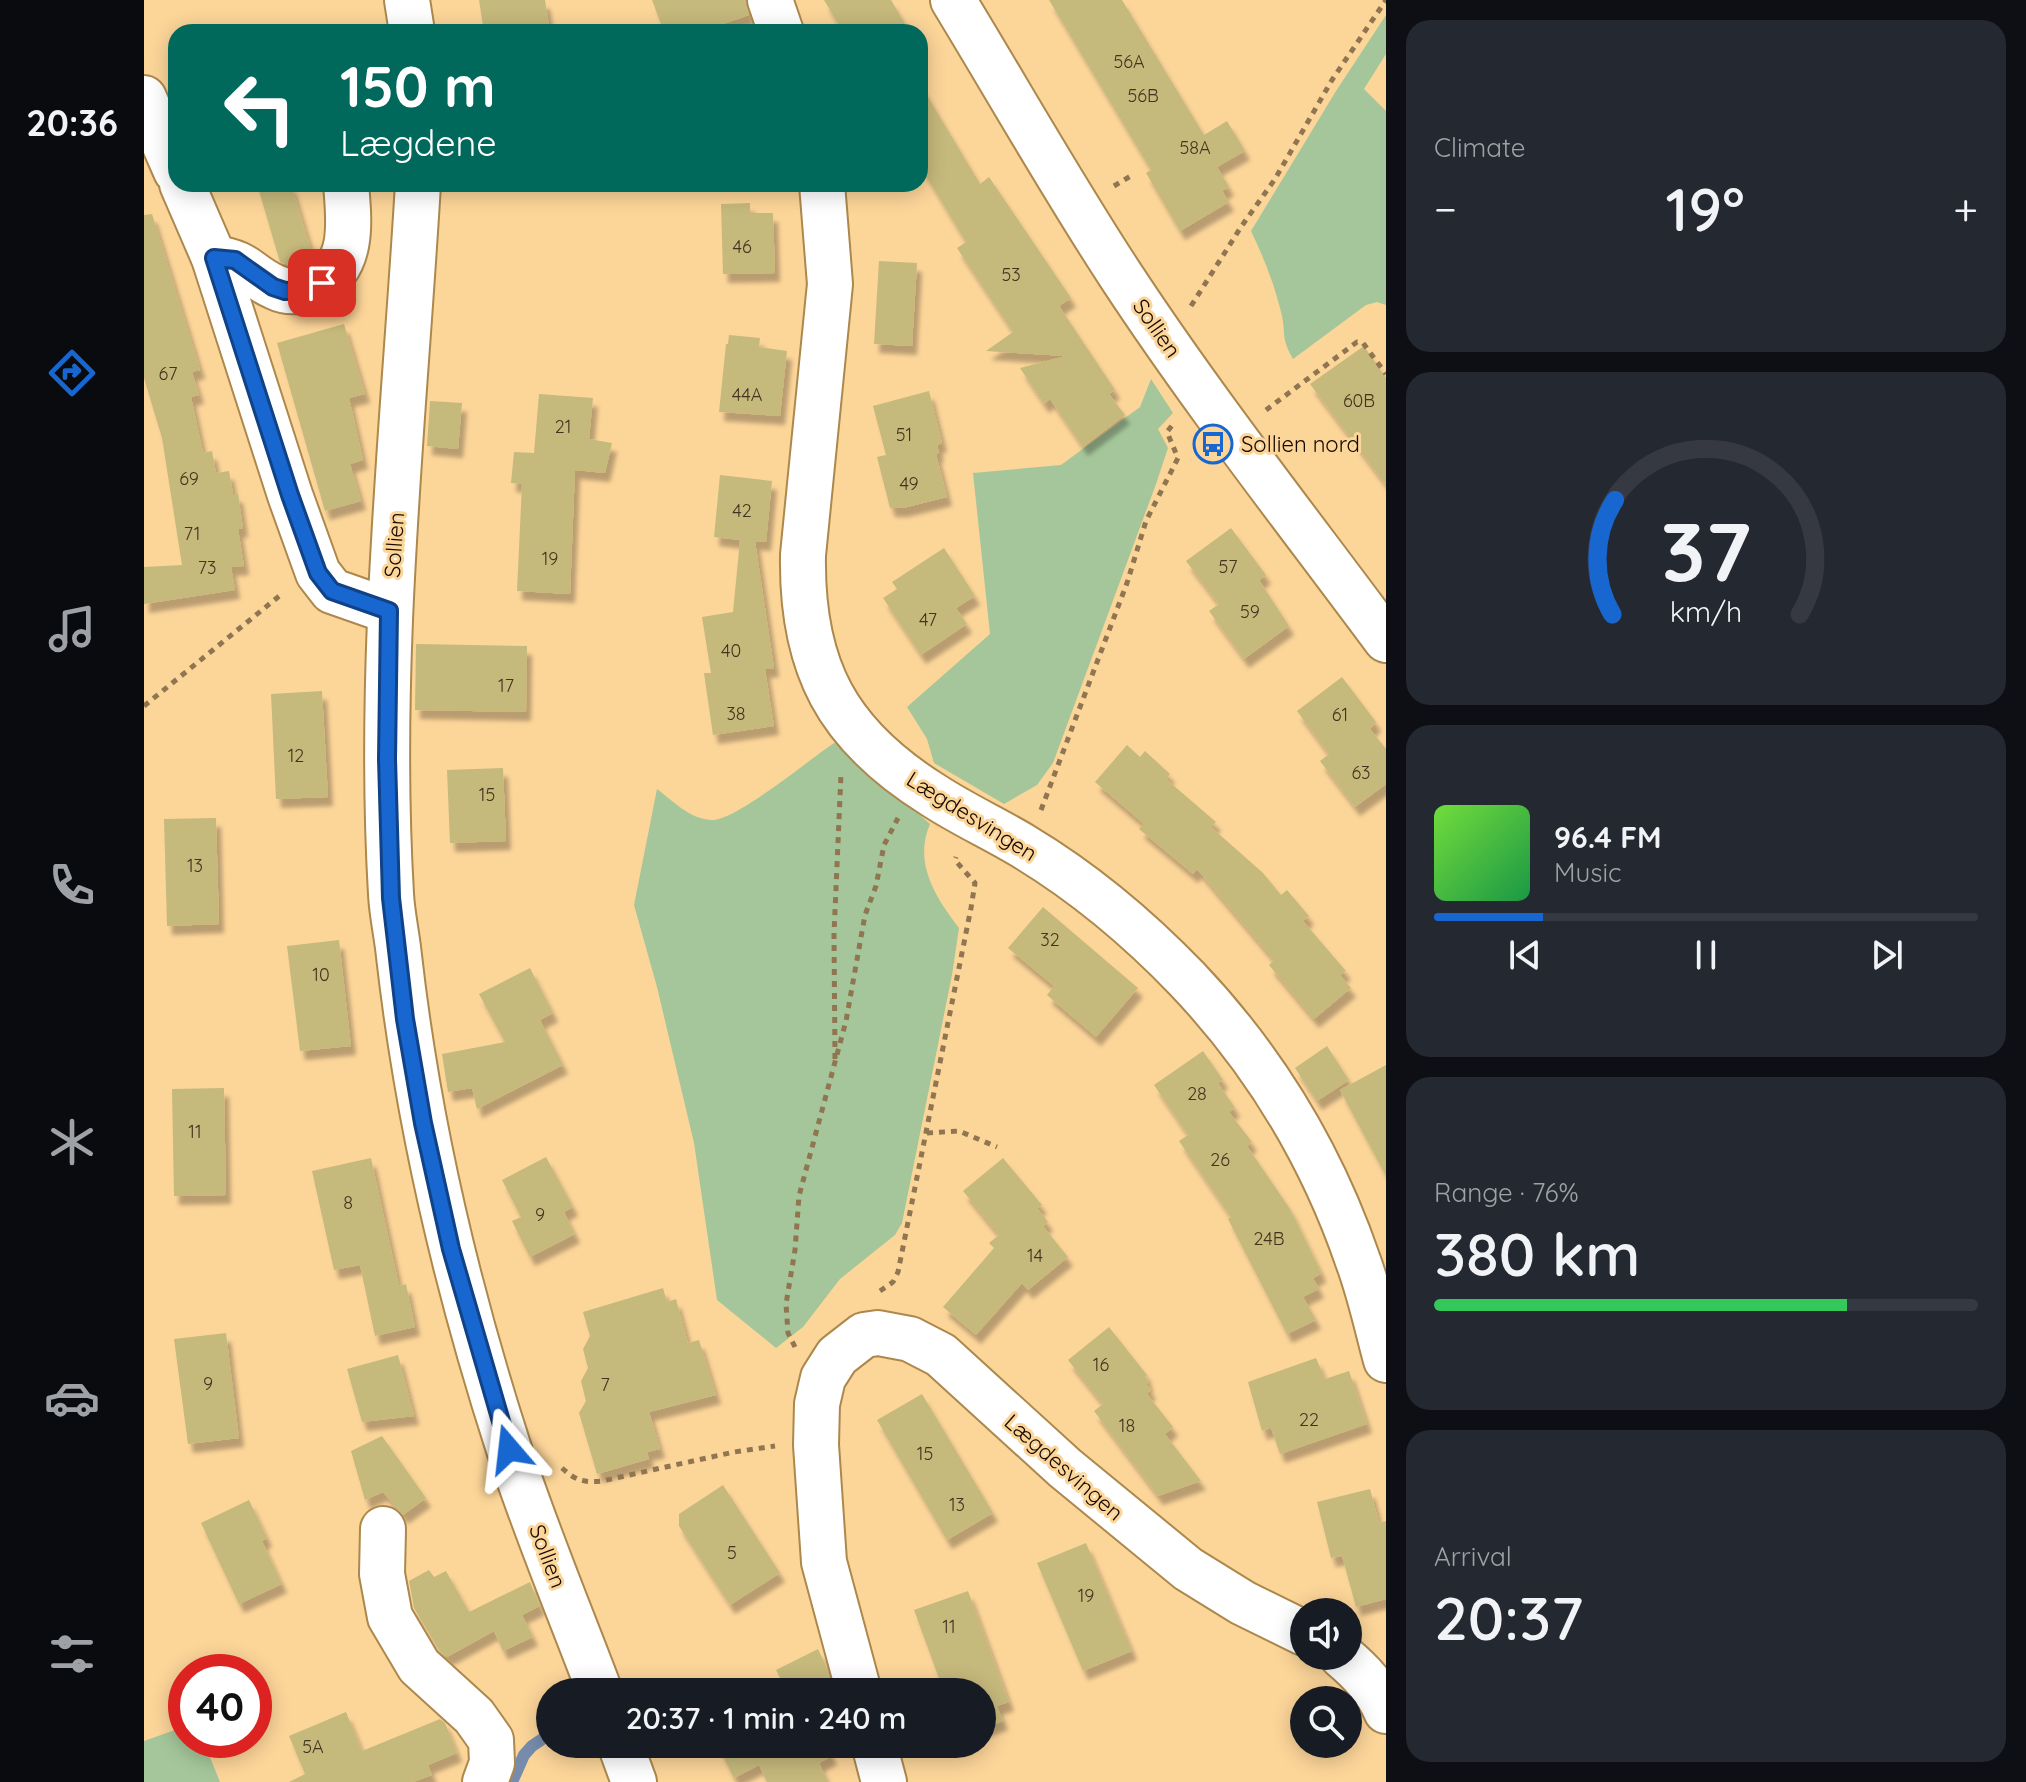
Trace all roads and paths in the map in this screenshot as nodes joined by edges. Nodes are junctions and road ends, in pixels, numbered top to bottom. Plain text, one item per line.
1 (407, 0) edge
2 (770, 0) edge
3 (953, 0) edge
4 (1386, 0) edge
5 (411, 24) edge
6 (778, 24) edge
7 (144, 98) edge
8 (168, 153) edge
9 (185, 192) edge
10 (347, 192) edge
11 (417, 192) edge
12 (823, 192) edge
13 (214, 258) junction
14 (1191, 307) dead end
15 (1386, 374) edge
16 (1257, 416) dead end
17 (1178, 419) dead end
18 (285, 591) dead end
19 (389, 611) junction
20 (1386, 640) edge
21 (144, 706) edge
22 (850, 726) junction
23 (916, 784) junction
24 (1025, 847) junction
25 (960, 849) dead end
26 (835, 1065) junction
27 (927, 1133) junction
28 (997, 1147) dead end
29 (877, 1293) dead end
30 (1386, 1360) edge
31 (818, 1390) junction
32 (816, 1445) junction
33 (558, 1464) dead end
34 (383, 1529) dead end
35 (1290, 1626) edge
36 (1357, 1670) edge
37 (595, 1678) edge
38 (855, 1678) edge
39 (1386, 1711) edge
40 (625, 1758) edge
41 (878, 1758) edge
42 (485, 1782) edge
43 (634, 1782) edge
44 (884, 1782) edge

1 - 5 street
2 - 6 street
3 - 20 street, Sollien
4 - 14 path
7 - 8 street
9 - 13 street
10 - 13 street
11 - 19 street, Sollien
12 - 22 street, Lægdesvingen
13 - 19 street
15 - 16 path
17 - 24 path
18 - 21 path
19 - 37 street, Sollien
22 - 23 street, Lægdesvingen
22 - 26 path
23 - 24 street, Lægdesvingen
23 - 26 path
24 - 30 street, Lægdesvingen
25 - 27 path
26 - 31 path
27 - 28 path
27 - 29 path
31 - 32 street, Lægdesvingen
31 - 35 street, Lægdesvingen
32 - 33 path
32 - 38 street, Lægdesvingen
34 - 42 street
36 - 39 street
40 - 43 street
41 - 44 street

